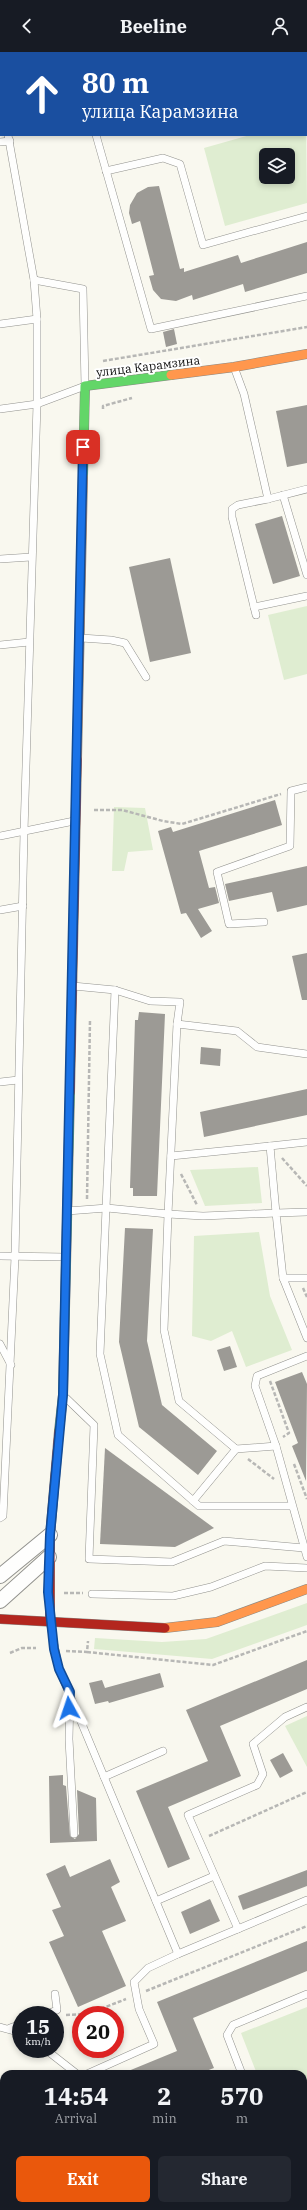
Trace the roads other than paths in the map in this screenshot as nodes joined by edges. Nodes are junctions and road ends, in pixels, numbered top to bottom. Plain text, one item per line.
1 (96, 136) edge
2 (9, 138) edge
3 (0, 142) edge
4 (106, 171) junction
5 (307, 216) edge
6 (34, 280) junction
7 (307, 296) edge
8 (37, 319) junction
9 (0, 324) edge
10 (307, 354) edge
11 (234, 367) junction
12 (85, 386) junction
13 (37, 404) junction
14 (0, 409) edge
15 (307, 489) edge
16 (283, 495) junction
17 (268, 499) junction
18 (31, 557) junction
19 (0, 559) edge
20 (307, 575) edge
21 (307, 596) edge
22 (254, 607) junction
23 (256, 615) dead end
24 (79, 638) junction
25 (29, 642) junction
26 (0, 645) edge
27 (146, 677) dead end
28 (307, 787) edge
29 (75, 821) junction
30 (24, 832) junction
31 (0, 836) edge
32 (23, 906) junction
33 (0, 910) edge
34 (264, 922) dead end
35 (71, 986) junction
36 (115, 990) junction
37 (177, 1024) junction
38 (307, 1054) edge
39 (18, 1080) junction
40 (0, 1082) edge
41 (307, 1142) edge
42 (270, 1146) junction
43 (171, 1156) junction
44 (107, 1208) junction
45 (67, 1211) junction
46 (307, 1212) edge
47 (276, 1213) junction
48 (168, 1214) junction
49 (0, 1256) edge
50 (15, 1257) junction
51 (66, 1257) junction
52 (283, 1278) junction
53 (307, 1278) edge
54 (307, 1338) edge
55 (0, 1344) edge
56 (307, 1356) edge
57 (11, 1366) junction
58 (63, 1395) junction
59 (276, 1446) junction
60 (236, 1449) junction
61 (193, 1501) junction
62 (292, 1506) junction
63 (0, 1518) edge
64 (50, 1535) junction
65 (304, 1548) junction
66 (49, 1557) junction
67 (307, 1557) edge
68 (307, 1568) edge
69 (0, 1576) edge
70 (307, 1589) edge
71 (92, 1594) dead end
72 (0, 1601) edge
73 (0, 1620) edge
74 (50, 1621) junction
75 (70, 1692) junction
76 (307, 1707) edge
77 (163, 1751) dead end
78 (104, 1777) junction
79 (74, 1834) dead end
80 (214, 1876) junction
81 (307, 1900) edge
82 (156, 1901) junction
83 (238, 1929) junction
84 (178, 1954) junction
85 (55, 1994) dead end
86 (307, 1994) edge
87 (56, 2006) edge
88 (0, 2026) edge
89 (10, 2028) edge
90 (57, 2058) edge
91 (72, 2070) edge
92 (96, 2070) edge
93 (240, 2070) edge

1 - 4 lane
2 - 3 lane
2 - 6 lane
4 - 5 lane
4 - 7 lane
6 - 8 lane
6 - 12 lane
8 - 9 lane
8 - 13 lane
10 - 11 street, улица Карамзина
11 - 12 street, улица Карамзина
11 - 17 lane
12 - 13 lane
12 - 24 street, улица Карамзина
13 - 14 lane
13 - 18 lane
15 - 16 lane
16 - 17 lane
16 - 20 lane
17 - 22 lane
18 - 19 lane
18 - 25 lane
21 - 22 lane
22 - 23 lane
24 - 27 lane
24 - 29 street, улица Карамзина
25 - 26 lane
25 - 30 lane
28 - 34 lane
29 - 30 lane
29 - 35 street, улица Карамзина
30 - 31 lane
30 - 32 lane
32 - 33 lane
32 - 39 lane
35 - 36 lane
35 - 45 street, улица Карамзина
36 - 37 lane
36 - 44 lane
37 - 38 lane
37 - 43 lane
39 - 40 lane
39 - 50 lane
41 - 42 lane
42 - 43 lane
42 - 47 lane
43 - 48 lane
44 - 45 lane
44 - 48 lane
44 - 61 lane
45 - 51 street, улица Карамзина
46 - 47 lane
47 - 48 lane
47 - 52 lane
48 - 60 lane
49 - 50 lane
50 - 51 lane
50 - 57 lane
51 - 58 street, улица Карамзина
52 - 53 lane
52 - 54 lane
55 - 57 lane
56 - 59 lane
57 - 63 lane
58 - 64 street, улица Карамзина
58 - 65 lane
59 - 60 lane
59 - 62 lane
60 - 61 lane
61 - 62 lane
62 - 65 lane
64 - 66 street, улица Карамзина
64 - 69 street
65 - 67 lane
66 - 72 street
66 - 74 street, улица Карамзина
68 - 71 lane
70 - 74 street
73 - 74 street
74 - 75 lane
75 - 78 lane
75 - 79 lane
76 - 80 lane
77 - 78 lane
78 - 82 lane
80 - 82 lane
80 - 83 lane
81 - 83 lane
82 - 84 lane
83 - 84 lane
84 - 92 lane
85 - 87 lane
86 - 93 lane
88 - 89 lane
90 - 91 lane

